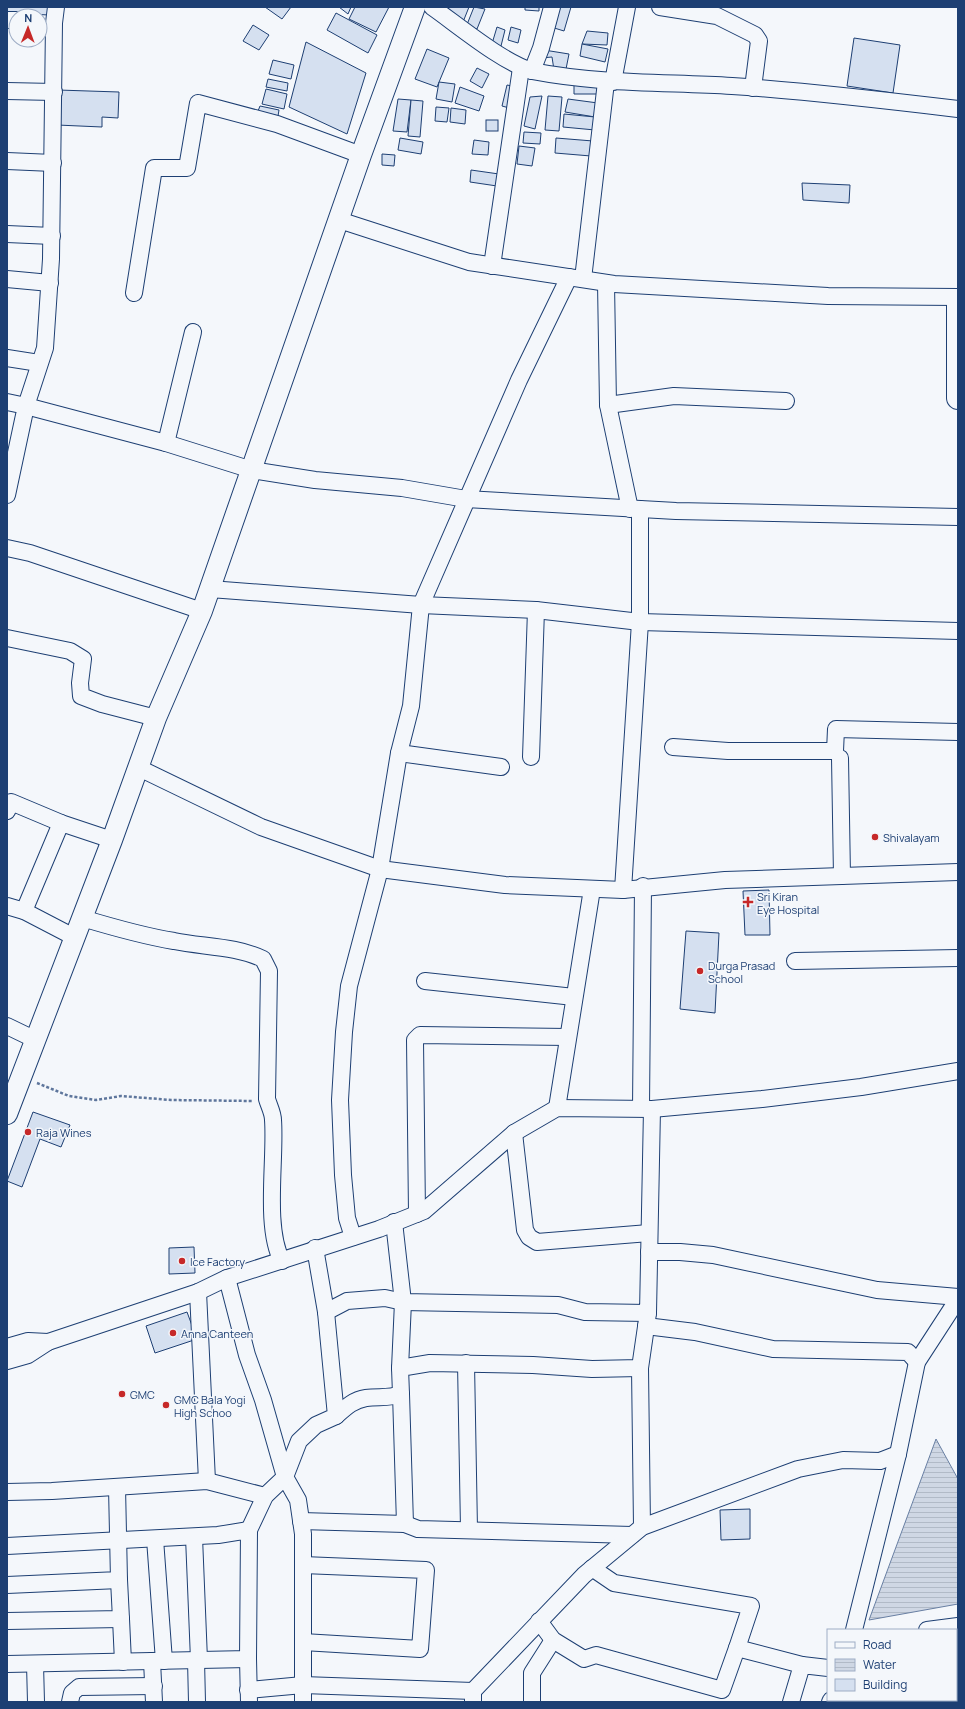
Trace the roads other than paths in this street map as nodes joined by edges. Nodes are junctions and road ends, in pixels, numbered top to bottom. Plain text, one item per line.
1 (415, 7) edge
2 (432, 7) edge
3 (552, 7) edge
4 (627, 7) edge
5 (660, 7) edge
6 (689, 9) edge
7 (50, 17) edge
8 (527, 70) junction
9 (610, 82) junction
10 (753, 88) junction
11 (7, 90) edge
12 (54, 92) junction
13 (958, 109) edge
14 (361, 155) junction
15 (7, 161) edge
16 (54, 163) junction
17 (339, 220) junction
18 (7, 234) edge
19 (52, 236) junction
20 (492, 266) junction
21 (576, 278) junction
22 (7, 279) edge
23 (50, 283) junction
24 (606, 283) junction
25 (134, 293) dead end
26 (958, 299) edge
27 (194, 332) dead end
28 (7, 358) edge
29 (39, 363) junction
30 (958, 398) edge
31 (786, 401) dead end
32 (7, 402) edge
33 (26, 406) junction
34 (608, 406) junction
35 (166, 443) junction
36 (252, 470) junction
37 (7, 494) edge
38 (466, 499) junction
39 (635, 509) junction
40 (958, 517) edge
41 (7, 548) edge
42 (210, 588) junction
43 (421, 605) junction
44 (536, 610) junction
45 (202, 611) junction
46 (640, 622) junction
47 (958, 630) edge
48 (7, 638) edge
49 (156, 718) junction
50 (958, 732) edge
51 (674, 747) dead end
52 (399, 753) junction
53 (530, 757) dead end
54 (840, 758) dead end
55 (501, 767) dead end
56 (139, 768) junction
57 (8, 804) edge
58 (61, 824) junction
59 (112, 840) junction
60 (380, 869) junction
61 (958, 872) edge
62 (842, 876) junction
63 (643, 886) junction
64 (592, 889) junction
65 (623, 890) junction
66 (7, 906) edge
67 (24, 911) junction
68 (82, 918) junction
69 (74, 937) junction
70 (958, 958) edge
71 (795, 961) dead end
72 (425, 982) dead end
73 (574, 997) junction
74 (7, 1026) edge
75 (568, 1037) junction
76 (36, 1040) junction
77 (958, 1071) edge
78 (557, 1108) junction
79 (646, 1108) junction
80 (7, 1114) edge
81 (514, 1132) junction
82 (417, 1214) junction
83 (394, 1222) junction
84 (649, 1233) junction
85 (353, 1237) junction
86 (315, 1248) junction
87 (649, 1252) junction
88 (282, 1261) junction
89 (227, 1278) junction
90 (198, 1292) junction
91 (958, 1298) edge
92 (403, 1302) junction
93 (326, 1312) junction
94 (647, 1320) junction
95 (48, 1342) junction
96 (7, 1347) edge
97 (7, 1362) edge
98 (917, 1362) junction
99 (466, 1363) junction
100 (400, 1368) junction
101 (640, 1368) junction
102 (401, 1394) junction
103 (336, 1416) junction
104 (898, 1454) junction
105 (286, 1476) junction
106 (207, 1481) junction
107 (117, 1487) junction
108 (7, 1492) edge
109 (265, 1496) junction
110 (301, 1521) junction
111 (405, 1524) junction
112 (469, 1529) junction
113 (249, 1530) junction
114 (637, 1531) junction
115 (194, 1537) junction
116 (155, 1538) junction
117 (117, 1540) junction
118 (7, 1546) edge
119 (303, 1565) junction
120 (592, 1568) junction
121 (119, 1580) junction
122 (7, 1585) edge
123 (121, 1619) junction
124 (7, 1621) edge
125 (539, 1621) junction
126 (958, 1626) edge
127 (854, 1629) edge
128 (935, 1629) edge
129 (553, 1640) junction
130 (303, 1642) junction
131 (737, 1648) junction
132 (248, 1659) junction
133 (197, 1660) junction
134 (158, 1661) junction
135 (123, 1662) junction
136 (7, 1664) edge
137 (35, 1664) junction
138 (802, 1665) junction
139 (827, 1668) edge
140 (303, 1685) junction
141 (154, 1686) junction
142 (248, 1696) edge
143 (473, 1697) edge
144 (36, 1702) edge
145 (70, 1702) edge
146 (154, 1702) edge
147 (197, 1702) edge
148 (303, 1702) edge
149 (532, 1702) edge
150 (791, 1702) edge

1 - 14 main road
2 - 8 street
3 - 8 street
4 - 9 street
5 - 6 street
6 - 10 street
7 - 12 street
8 - 9 street
8 - 20 street
9 - 10 street
9 - 21 street
10 - 13 street
11 - 12 street
12 - 16 street
14 - 17 main road
14 - 25 street
15 - 16 street
16 - 19 street
17 - 20 street
17 - 36 main road
18 - 19 street
19 - 23 street
20 - 21 street
21 - 24 street
21 - 38 street
22 - 23 street
23 - 29 street
24 - 26 street
24 - 34 street
26 - 30 highway
27 - 35 street
28 - 29 street
29 - 33 street
31 - 34 street
32 - 33 street
33 - 35 street
33 - 37 street
34 - 39 street
35 - 36 street
36 - 38 street
36 - 42 main road
38 - 39 street
38 - 43 street
39 - 40 street
39 - 46 street
41 - 45 street
42 - 43 street
42 - 45 main road
43 - 44 street
43 - 52 street
44 - 46 street
44 - 53 street
45 - 49 main road
46 - 47 street
46 - 65 street
48 - 49 street
49 - 56 main road
50 - 51 street
52 - 55 street
52 - 60 street
54 - 62 street
56 - 59 main road
56 - 60 street
57 - 58 street
58 - 59 street
58 - 67 street
59 - 68 main road
60 - 64 street
60 - 85 street
61 - 62 street
62 - 63 street
63 - 65 street
63 - 79 street
64 - 65 street
64 - 73 street
66 - 67 street
67 - 69 street
68 - 69 main road
68 - 88 street
69 - 76 main road
70 - 71 street
72 - 73 street
73 - 75 street
74 - 76 street
75 - 78 street
75 - 82 street
76 - 80 main road
77 - 79 street
78 - 79 street
78 - 81 street
79 - 84 street
81 - 82 street
81 - 84 street
82 - 83 street
83 - 85 street
83 - 92 street
84 - 87 street
85 - 86 street
86 - 88 street
86 - 93 street
87 - 91 street
87 - 94 street
88 - 89 street
89 - 90 street
89 - 105 street
90 - 95 street
90 - 106 street
91 - 98 street
92 - 93 street
92 - 94 street
92 - 100 street
93 - 103 street
94 - 98 street
94 - 101 street
95 - 96 street
95 - 97 street
98 - 104 street
99 - 100 street
99 - 101 street
99 - 112 street
100 - 102 street
101 - 114 street
102 - 103 street
102 - 111 street
103 - 105 street
104 - 114 street
104 - 127 street
105 - 109 street
105 - 110 street
106 - 107 street
106 - 109 street
107 - 108 street
107 - 117 street
109 - 113 street
110 - 111 street
110 - 119 street
111 - 112 street
112 - 114 street
113 - 115 street
113 - 132 street
114 - 120 street
115 - 116 street
115 - 133 street
116 - 117 street
116 - 134 street
117 - 118 street
117 - 121 street
119 - 130 street
119 - 130 street
120 - 125 street
120 - 131 street
121 - 122 street
121 - 123 street
123 - 124 street
123 - 135 street
125 - 129 street
125 - 143 street
126 - 128 street
129 - 131 street
129 - 149 street
130 - 140 street
131 - 138 street
132 - 133 street
132 - 142 street
133 - 134 street
133 - 147 street
134 - 135 street
134 - 141 street
135 - 137 street
136 - 137 street
137 - 144 street
138 - 139 street
138 - 150 street
140 - 142 street
140 - 143 street
140 - 148 street
141 - 145 street
141 - 146 street

